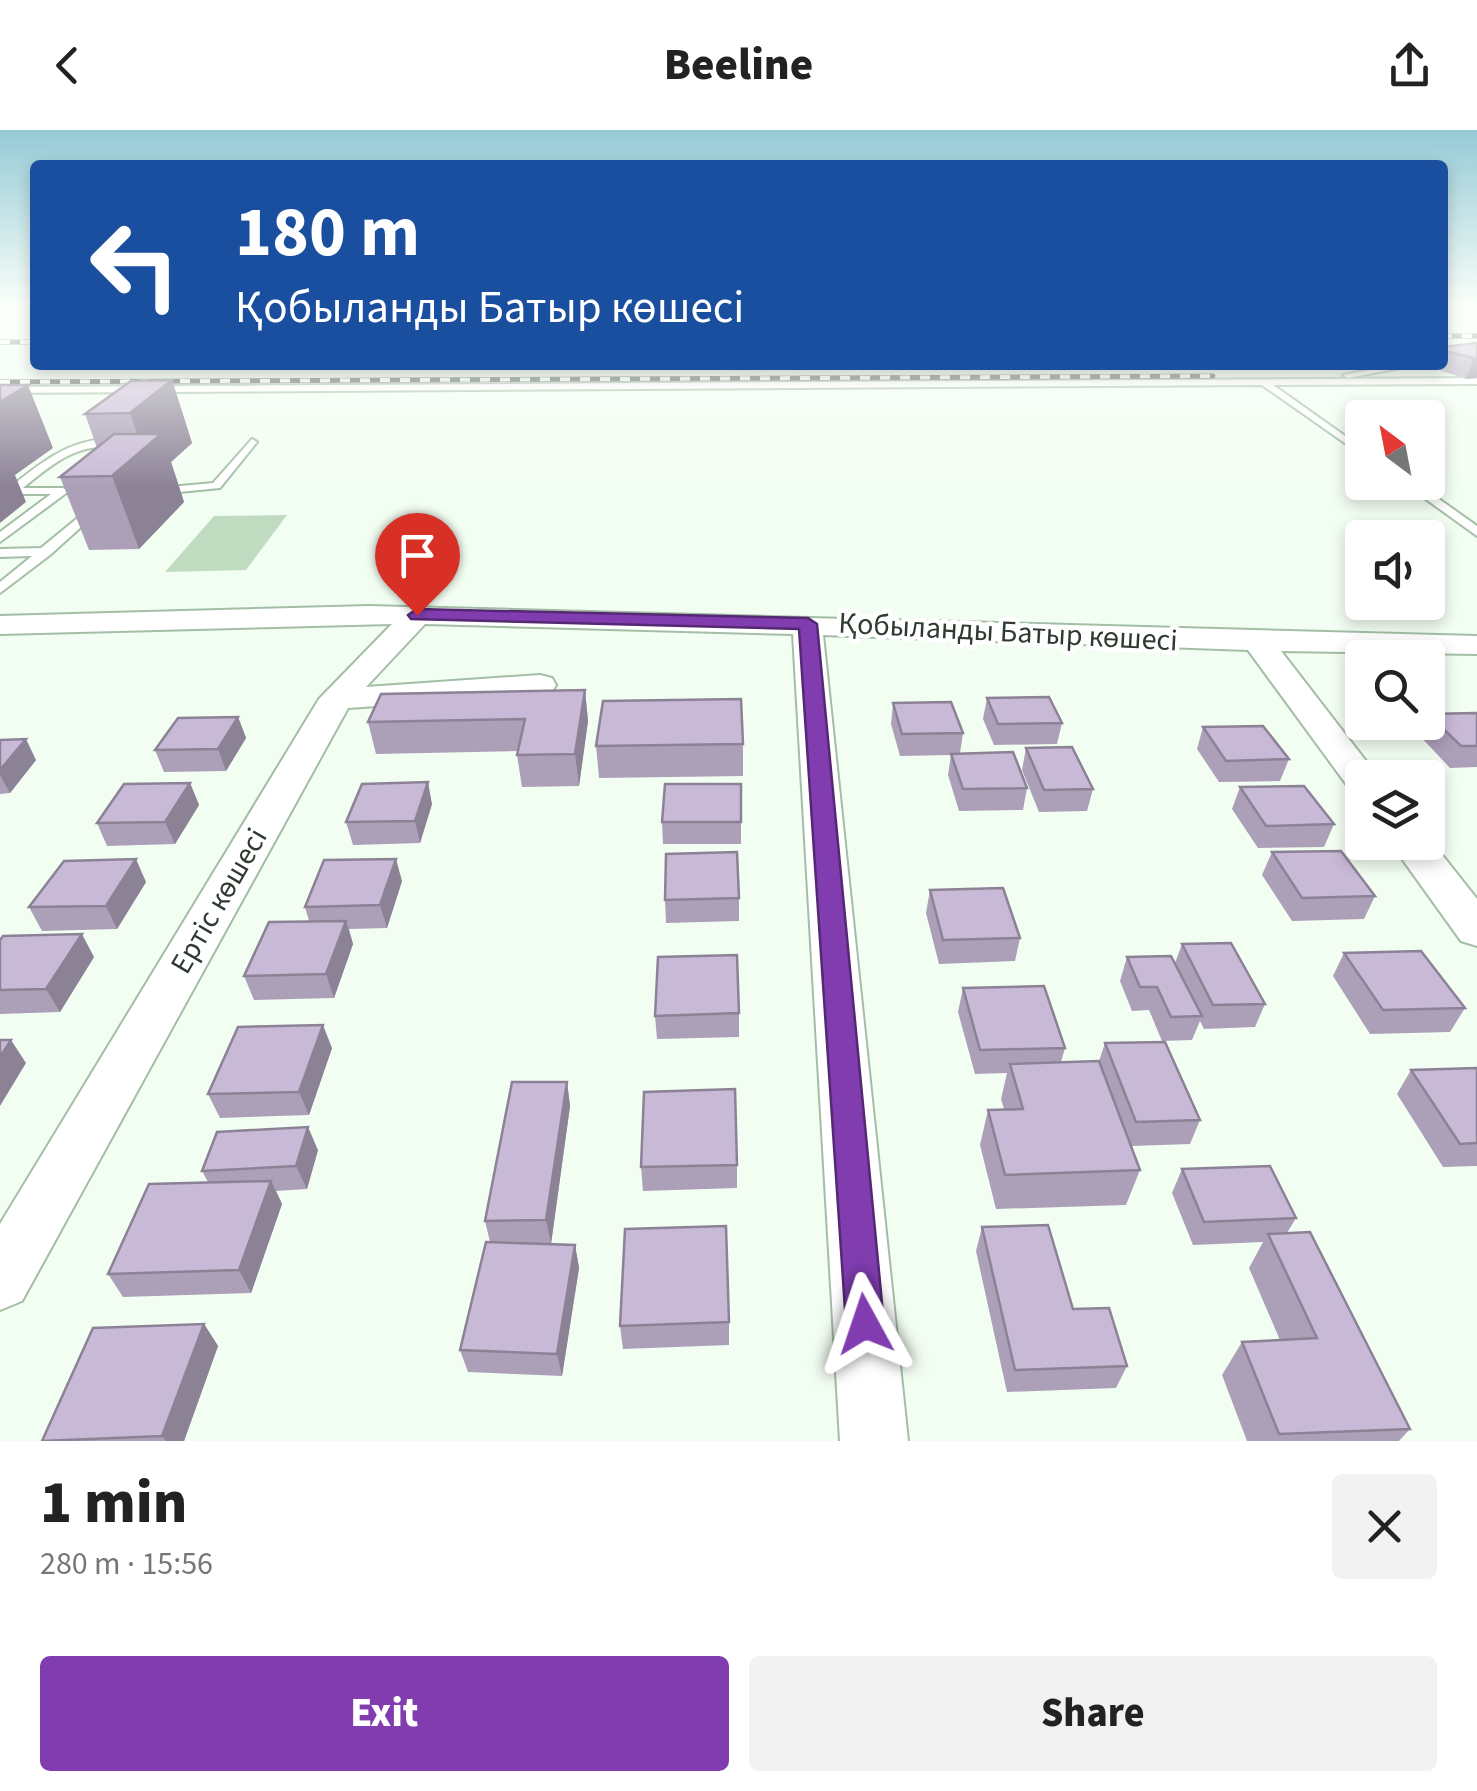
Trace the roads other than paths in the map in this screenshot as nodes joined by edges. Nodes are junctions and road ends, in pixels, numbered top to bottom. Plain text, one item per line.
1 (1383, 370) edge
2 (1477, 381) edge
3 (1266, 384) junction
4 (1298, 384) junction
5 (0, 390) edge
6 (1345, 440) edge
7 (252, 442) dead end
8 (106, 458) edge
9 (79, 486) edge
10 (6, 491) edge
11 (63, 491) junction
12 (152, 491) edge
13 (1432, 500) edge
14 (100, 504) edge
15 (1477, 532) edge
16 (0, 538) edge
17 (46, 552) junction
18 (0, 553) edge
19 (0, 589) edge
20 (417, 615) junction
21 (0, 624) edge
22 (808, 624) junction
23 (1259, 643) junction
24 (1477, 645) edge
25 (540, 685) dead end
26 (336, 699) junction
27 (1347, 760) edge
28 (1424, 860) edge
29 (1477, 930) edge
30 (0, 1280) edge
31 (874, 1441) edge

1 - 4 lane
2 - 4 lane
3 - 4 lane
3 - 5 lane
3 - 6 lane
7 - 12 lane
8 - 10 lane
9 - 11 lane
10 - 11 lane
11 - 16 lane
13 - 15 lane
14 - 17 lane
17 - 18 lane
17 - 19 lane
20 - 21 street, Қобыланды Батыр көшесі
20 - 22 street, Қобыланды Батыр көшесі
20 - 26 street, Ертіс көшесі
22 - 23 street, Қобыланды Батыр көшесі
22 - 31 street
23 - 24 street, Қобыланды Батыр көшесі
23 - 27 street
25 - 26 street
26 - 30 street, Ертіс көшесі
28 - 29 street

